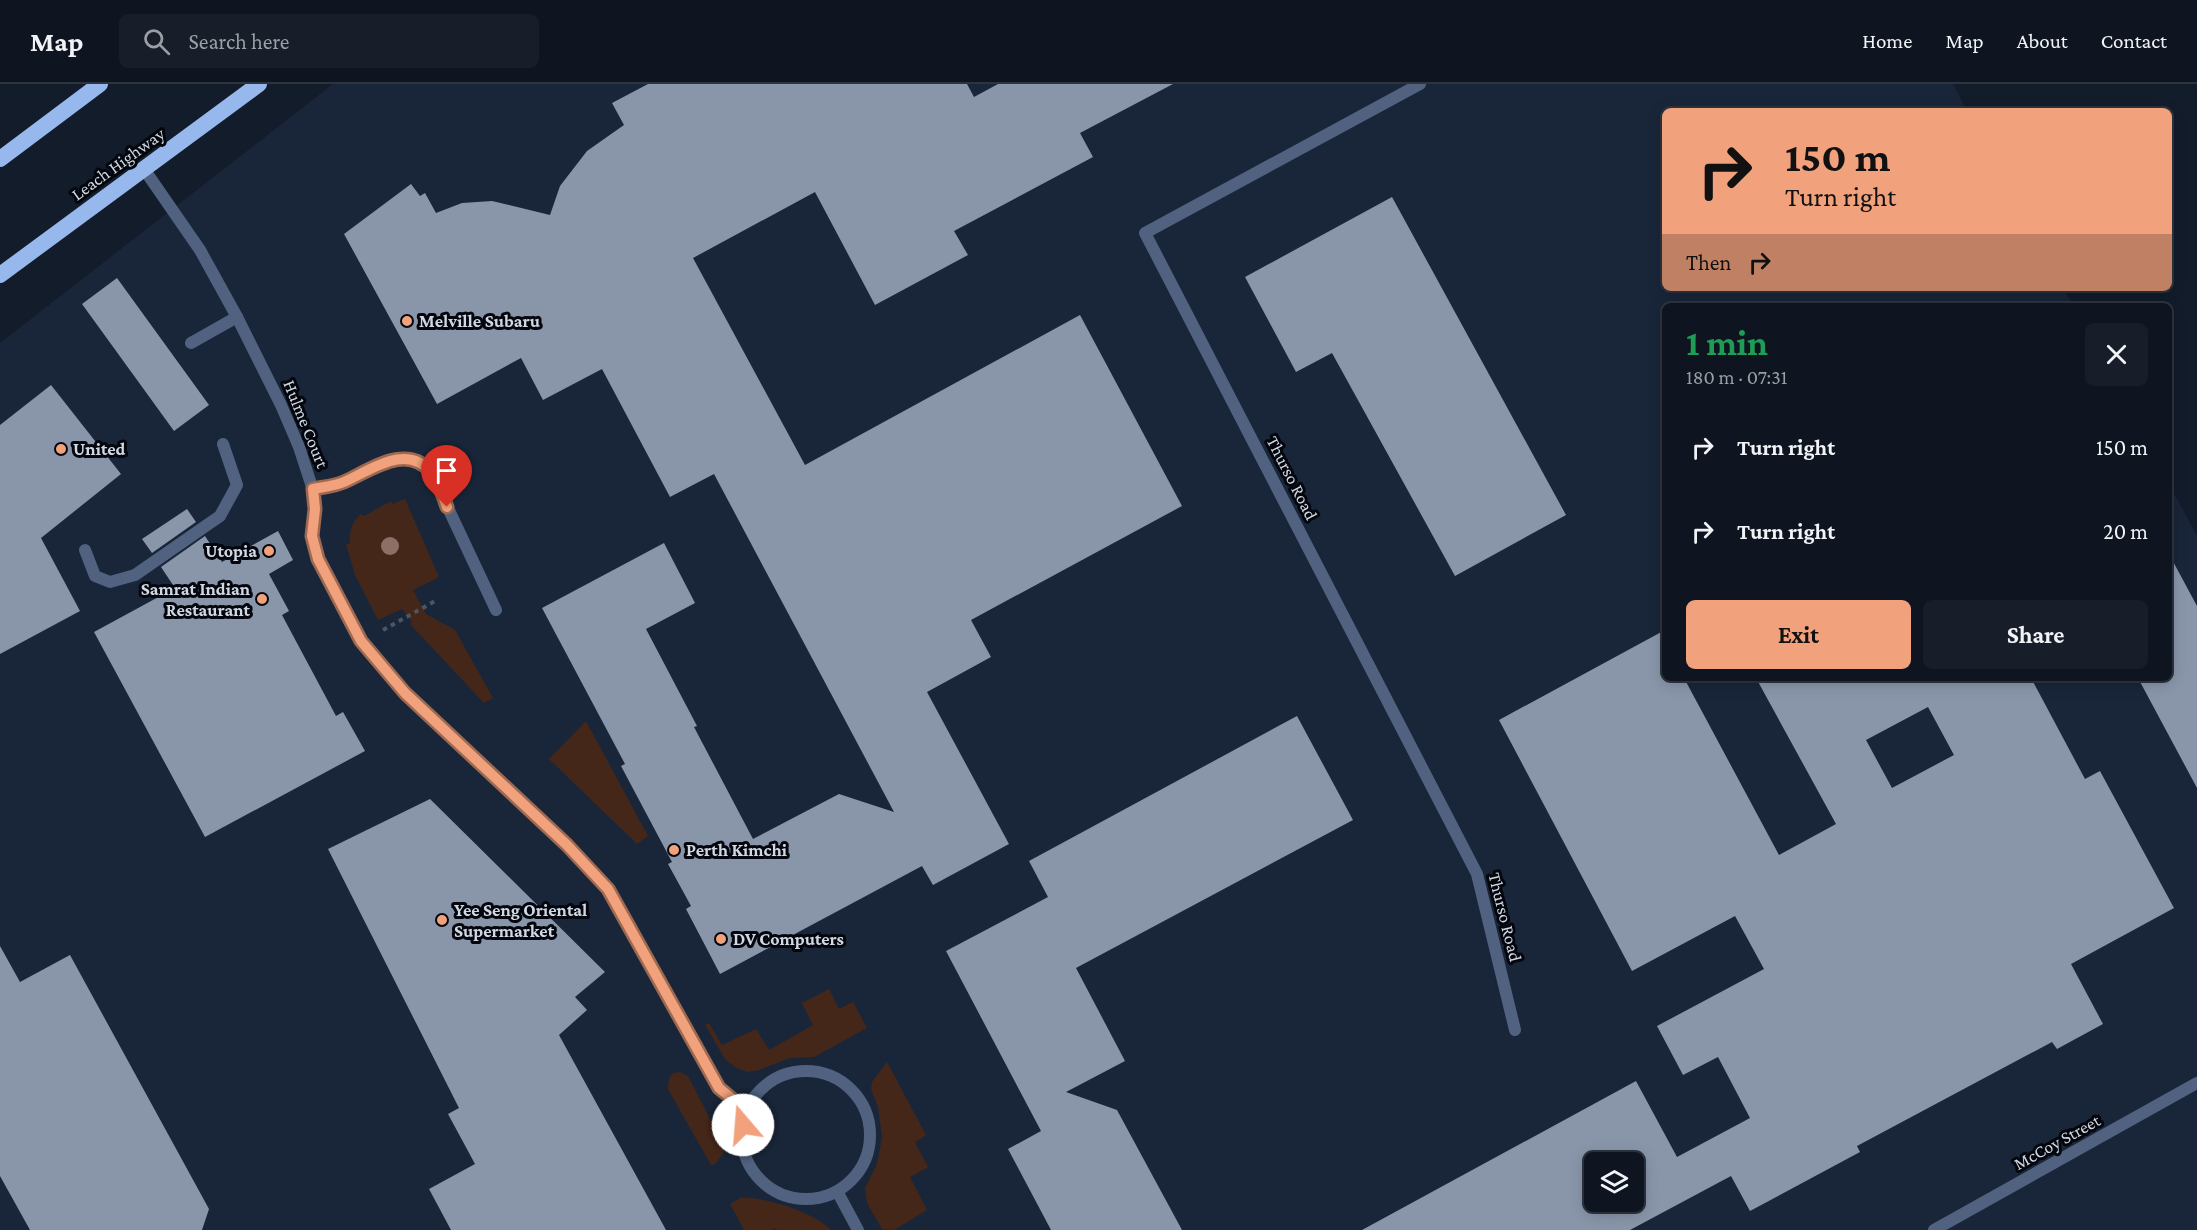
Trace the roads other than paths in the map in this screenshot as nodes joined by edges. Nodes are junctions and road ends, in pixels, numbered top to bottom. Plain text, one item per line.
1 (100, 84) edge
2 (259, 84) edge
3 (1420, 84) edge
4 (0, 159) edge
5 (144, 169) junction
6 (0, 275) edge
7 (237, 317) junction
8 (190, 343) dead end
9 (223, 444) dead end
10 (313, 489) junction
11 (85, 550) dead end
12 (496, 610) dead end
13 (1515, 1030) dead end
14 (2197, 1083) edge
15 (747, 1111) junction
16 (837, 1191) junction
17 (858, 1230) edge
18 (1934, 1230) edge

1 - 4 highway
2 - 5 highway, Leach Highway
3 - 13 street, Thurso Road
5 - 6 highway, Leach Highway
5 - 7 street, Hulme Court
7 - 8 street
7 - 10 street, Hulme Court
9 - 11 street
10 - 12 street
10 - 15 street, Hulme Court
14 - 18 street, McCoy Street
15 - 16 street
15 - 16 street
16 - 17 street

